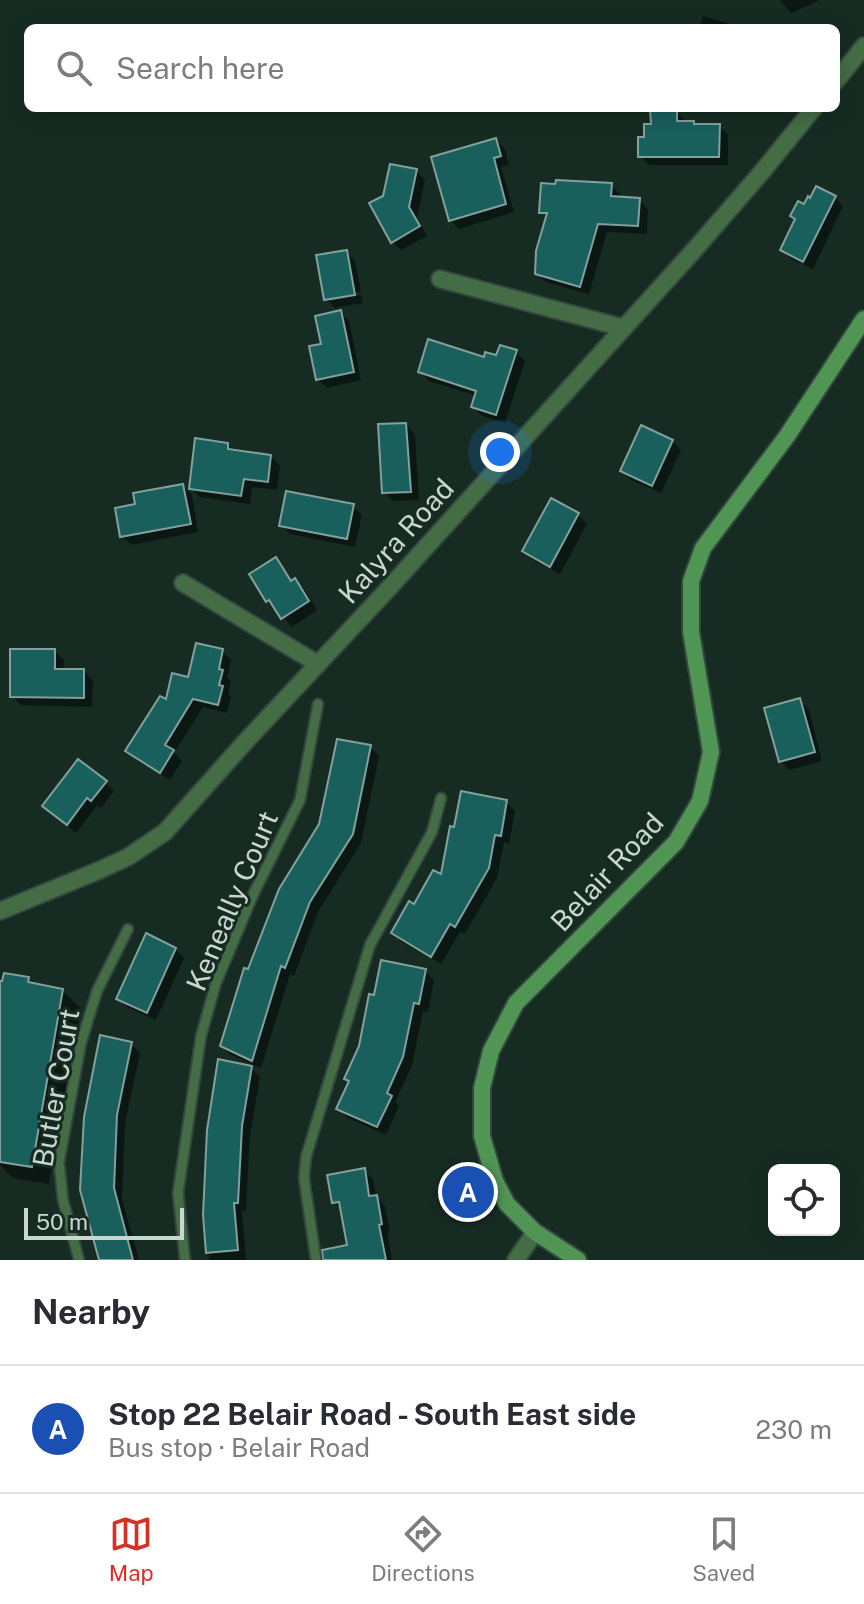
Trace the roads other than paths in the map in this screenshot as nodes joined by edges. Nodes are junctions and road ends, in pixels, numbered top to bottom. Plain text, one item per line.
1 (864, 46) edge
2 (840, 76) edge
3 (811, 112) edge
4 (440, 279) dead end
5 (864, 319) edge
6 (624, 328) junction
7 (183, 583) dead end
8 (318, 664) junction
9 (318, 704) dead end
10 (441, 798) dead end
11 (0, 911) edge
12 (128, 929) dead end
13 (535, 1232) junction
14 (79, 1260) edge
15 (185, 1260) edge
16 (316, 1260) edge
17 (516, 1260) edge
18 (578, 1260) edge

1 - 2 street
3 - 6 street, Kalyra Road
4 - 6 street
5 - 13 main road, Belair Road
6 - 8 street, Kalyra Road
7 - 8 street
8 - 11 street, Kalyra Road
9 - 15 lane, Keneally Court
10 - 16 lane
12 - 14 lane, Butler Court
13 - 17 street
13 - 18 main road, Belair Road

